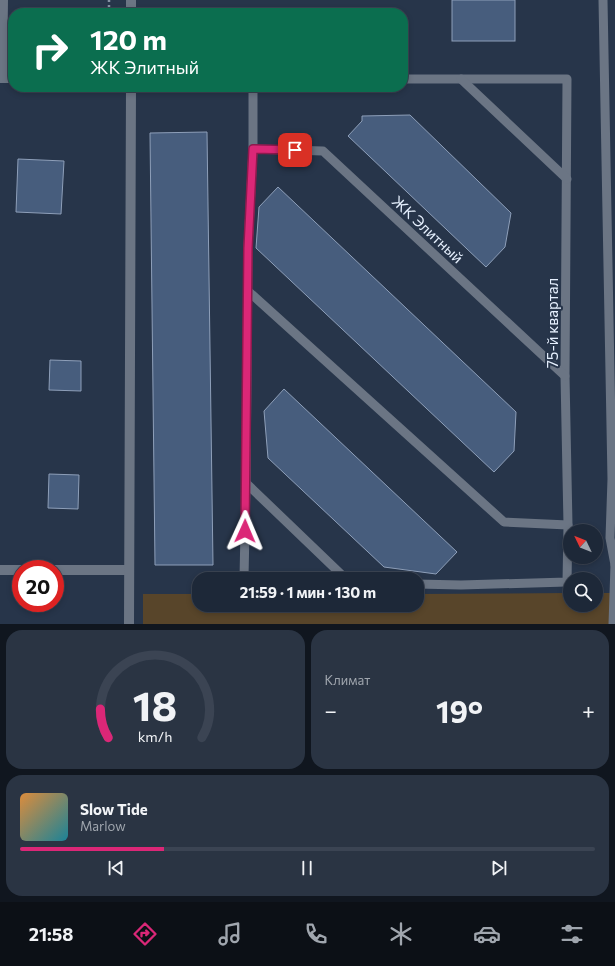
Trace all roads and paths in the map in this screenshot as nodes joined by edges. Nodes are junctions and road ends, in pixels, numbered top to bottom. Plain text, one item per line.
1 (3, 0) edge
2 (603, 0) edge
3 (1, 78) edge
4 (408, 79) edge
5 (461, 79) junction
6 (131, 92) edge
7 (252, 92) edge
8 (253, 149) junction
9 (567, 179) junction
10 (248, 291) junction
11 (565, 376) junction
12 (246, 484) junction
13 (568, 524) edge
14 (563, 525) edge
15 (567, 564) edge
16 (615, 565) edge
17 (0, 570) edge
18 (12, 570) edge
19 (64, 570) edge
20 (129, 570) junction
21 (244, 572) edge
22 (339, 572) edge
23 (424, 584) edge
24 (129, 624) edge
25 (613, 624) edge

1 - 3 street
2 - 16 lane
4 - 5 lane, 75-й квартал
5 - 9 lane
5 - 9 lane, 75-й квартал
6 - 20 street
7 - 8 lane
8 - 10 lane
8 - 11 lane, ЖК Элитный
9 - 11 lane, 75-й квартал
10 - 12 lane
10 - 14 lane
11 - 13 lane, 75-й квартал
12 - 21 lane
12 - 22 lane
15 - 23 lane, 75-й квартал
16 - 25 lane
17 - 18 street
19 - 20 street
20 - 24 street

